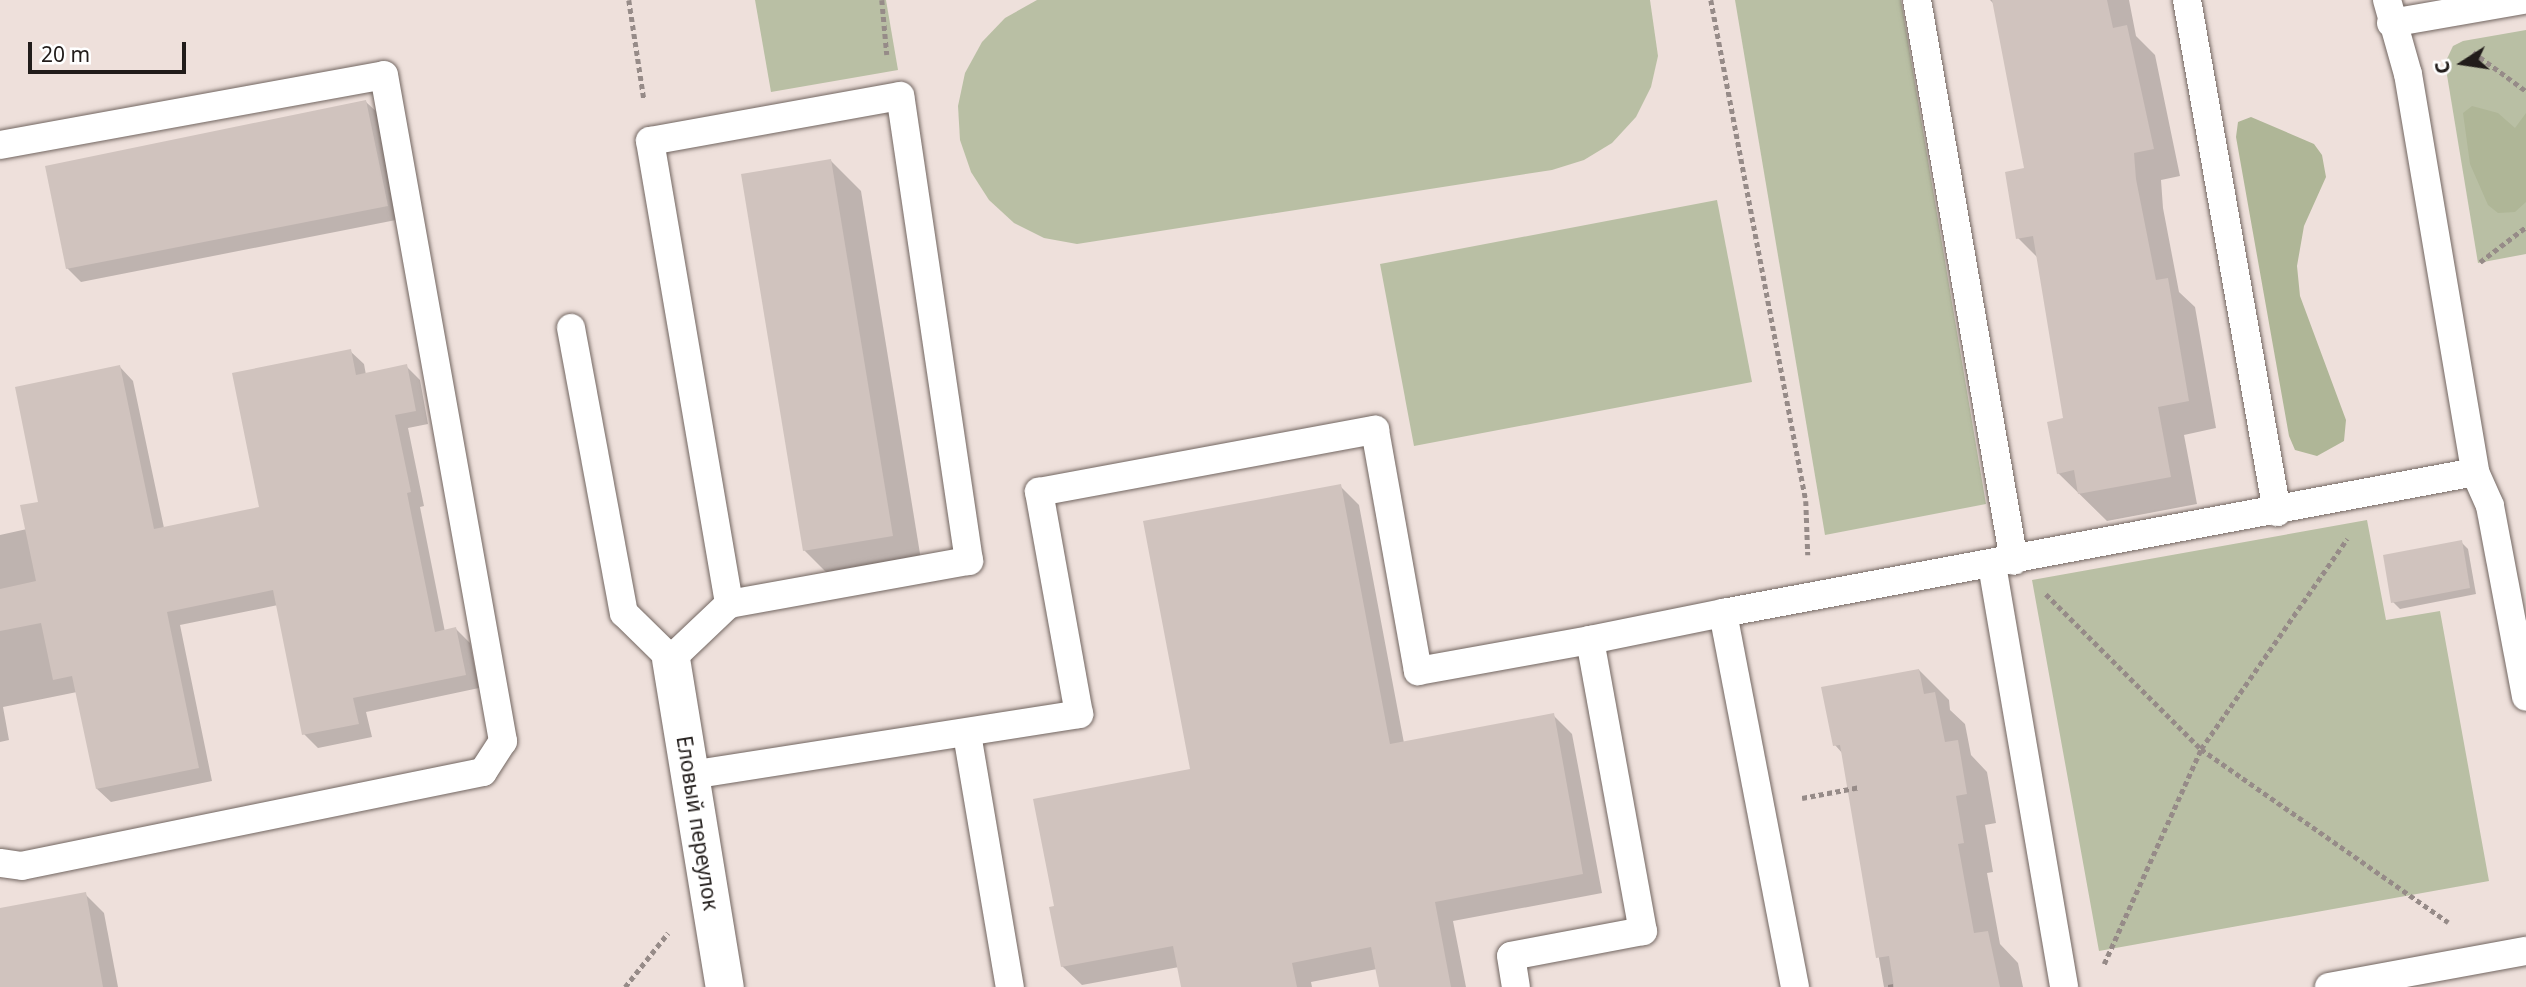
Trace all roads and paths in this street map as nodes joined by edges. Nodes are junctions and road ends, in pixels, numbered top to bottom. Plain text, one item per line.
1 (629, 0) edge
2 (882, 0) edge
3 (1711, 0) edge
4 (1917, 0) edge
5 (2187, 0) edge
6 (2523, 0) edge
7 (2389, 12) edge
8 (892, 98) junction
9 (650, 141) junction
10 (0, 145) edge
11 (2526, 227) edge
12 (2472, 270) dead end
13 (571, 328) dead end
14 (2475, 472) junction
15 (2379, 492) junction
16 (2277, 512) junction
17 (2003, 563) junction
18 (1810, 598) junction
19 (729, 604) junction
20 (1723, 613) junction
21 (1590, 640) junction
22 (671, 659) junction
23 (2526, 697) edge
24 (967, 734) junction
25 (2201, 748) junction
26 (691, 775) junction
27 (1860, 787) dead end
28 (1761, 807) junction
29 (0, 863) edge
30 (2526, 951) edge
31 (2497, 956) junction
32 (2099, 974) dead end
33 (725, 987) edge
34 (1010, 987) edge
35 (1516, 987) edge
36 (1795, 987) edge
37 (2064, 987) edge
38 (2329, 987) edge

1 - 9 path
2 - 8 path
3 - 18 path
4 - 17 lane
5 - 16 lane
6 - 7 lane
7 - 14 lane
8 - 9 lane
8 - 19 lane
9 - 19 lane
10 - 29 lane
11 - 12 path
13 - 22 lane
14 - 15 lane
14 - 23 lane
15 - 16 lane
15 - 25 path
16 - 17 lane
17 - 18 lane
17 - 25 path
17 - 37 lane
18 - 20 lane
19 - 22 lane
20 - 21 lane
20 - 28 lane
21 - 24 lane
21 - 35 lane
22 - 26 street, Еловый переулок
24 - 26 lane
24 - 34 lane
25 - 31 path
25 - 32 path
26 - 33 street, Еловый переулок
27 - 28 path
28 - 36 lane
30 - 31 lane
31 - 38 lane

